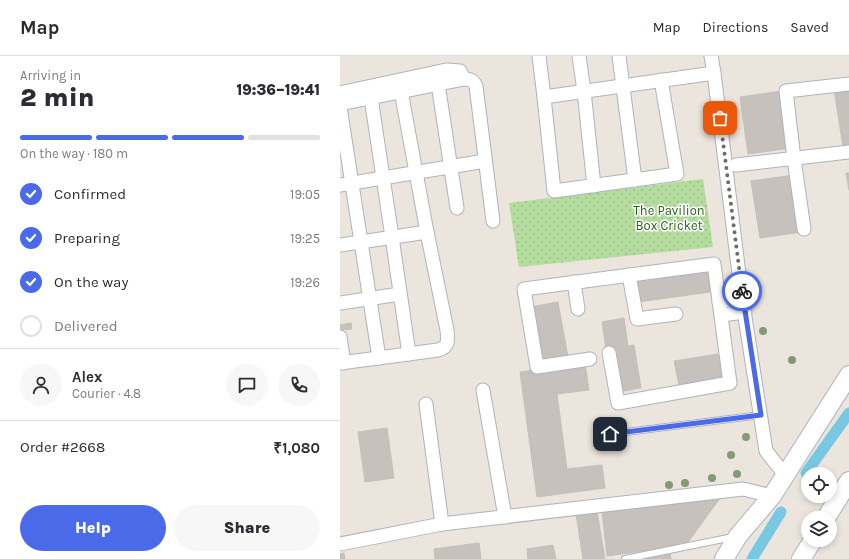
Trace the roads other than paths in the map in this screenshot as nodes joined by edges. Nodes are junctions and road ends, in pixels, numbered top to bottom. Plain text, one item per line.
1 (539, 56) edge
2 (579, 56) edge
3 (619, 56) edge
4 (711, 56) edge
5 (714, 74) junction
6 (464, 79) junction
7 (661, 80) junction
8 (438, 84) junction
9 (849, 84) edge
10 (623, 86) junction
11 (402, 91) junction
12 (584, 91) junction
13 (340, 93) edge
14 (354, 96) junction
15 (544, 97) junction
16 (371, 98) junction
17 (340, 104) edge
18 (340, 107) edge
19 (849, 152) edge
20 (794, 159) junction
21 (485, 161) junction
22 (736, 166) dead end
23 (450, 167) junction
24 (416, 172) junction
25 (383, 178) junction
26 (635, 180) junction
27 (346, 184) edge
28 (594, 186) junction
29 (457, 208) dead end
30 (493, 221) dead end
31 (804, 229) dead end
32 (427, 232) junction
33 (392, 237) junction
34 (361, 242) junction
35 (340, 245) edge
36 (629, 275) junction
37 (574, 282) junction
38 (400, 294) junction
39 (370, 298) junction
40 (730, 300) junction
41 (340, 302) edge
42 (578, 309) dead end
43 (733, 313) junction
44 (676, 314) dead end
45 (340, 337) edge
46 (609, 353) dead end
47 (409, 354) junction
48 (379, 358) junction
49 (590, 359) dead end
50 (342, 363) edge
51 (849, 374) edge
52 (483, 390) dead end
53 (426, 404) dead end
54 (761, 415) junction
55 (610, 434) dead end
56 (785, 475) junction
57 (849, 481) edge
58 (772, 496) junction
59 (830, 511) edge
60 (505, 517) junction
61 (442, 524) junction
62 (738, 536) junction
63 (340, 544) edge
64 (809, 547) edge
65 (625, 559) edge
66 (724, 559) edge
67 (802, 559) edge

1 - 15 street
2 - 12 street
3 - 10 street
4 - 5 street
5 - 7 street
5 - 40 street
6 - 8 street
6 - 14 street
6 - 21 street
7 - 10 street
7 - 26 street
8 - 11 street
8 - 23 street
9 - 20 street
10 - 12 street
10 - 26 street
11 - 16 street
11 - 24 street
12 - 15 street
12 - 28 street
13 - 14 street
14 - 16 street
14 - 17 street
15 - 28 street
16 - 25 street
18 - 27 street
19 - 20 street
20 - 22 street
20 - 31 street
21 - 23 street
21 - 30 street
23 - 24 street
23 - 29 street
24 - 25 street
24 - 32 street
25 - 27 street
25 - 33 street
26 - 28 street
27 - 34 street
32 - 33 street
32 - 47 street
33 - 34 street
33 - 38 street
34 - 35 street
34 - 39 street
36 - 37 street
36 - 40 street
36 - 44 street
37 - 42 street
37 - 49 street
38 - 39 street
38 - 47 street
39 - 41 street
39 - 48 street
40 - 43 street
40 - 43 street
43 - 46 street
43 - 54 street
45 - 50 street
47 - 48 street
48 - 50 street
51 - 56 street
52 - 60 street
53 - 61 street
54 - 55 lane
54 - 56 street
56 - 58 street
57 - 59 street
58 - 60 street
58 - 62 street
60 - 61 street
61 - 63 street
62 - 65 lane
62 - 66 street
64 - 67 street

